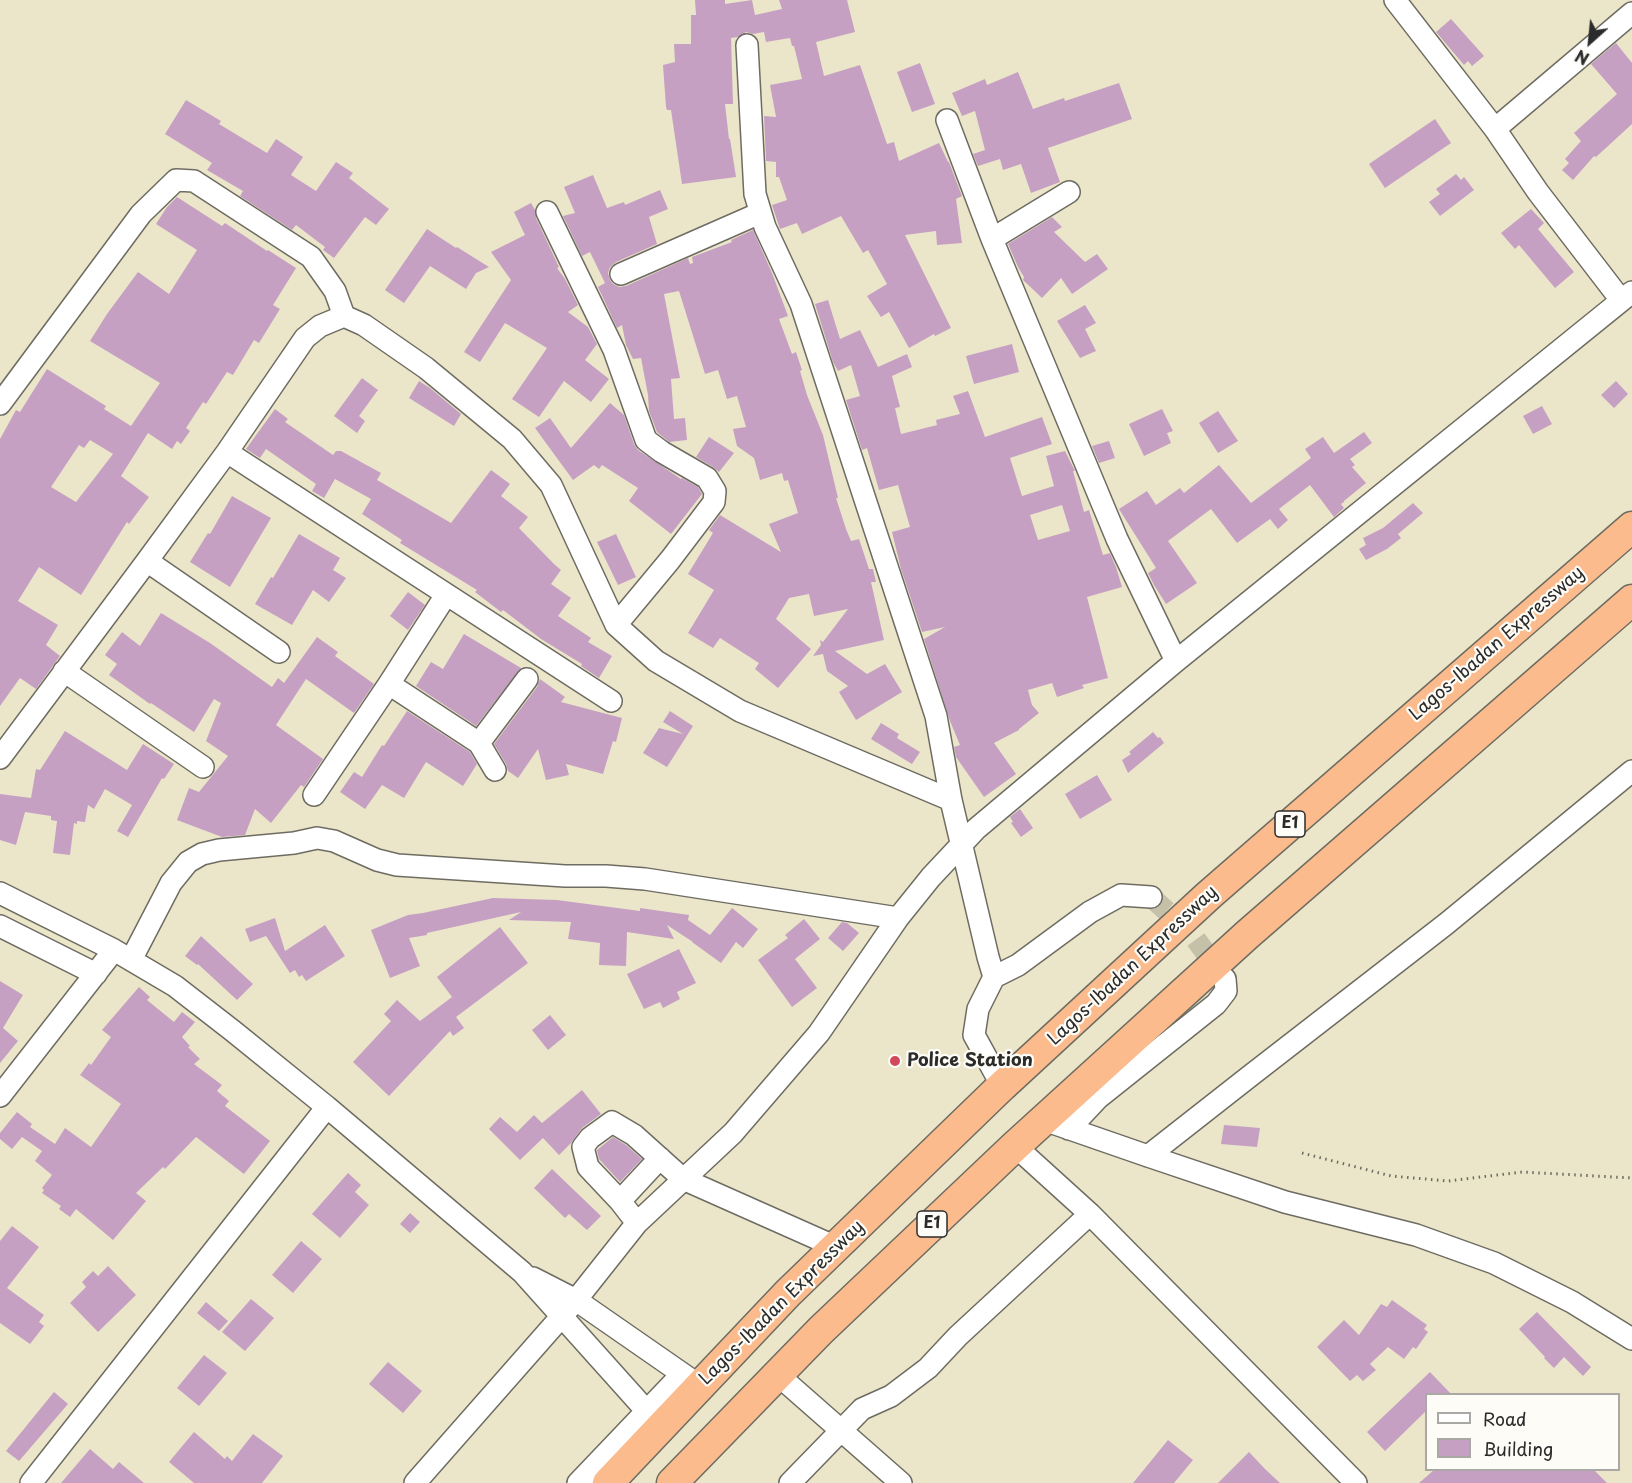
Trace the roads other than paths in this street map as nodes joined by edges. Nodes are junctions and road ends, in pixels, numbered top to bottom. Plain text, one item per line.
1 (1395, 0) edge
2 (1632, 13) edge
3 (747, 45) dead end
4 (947, 120) dead end
5 (1495, 129) junction
6 (1069, 192) dead end
7 (547, 212) dead end
8 (760, 213) junction
9 (992, 239) junction
10 (621, 274) dead end
11 (1627, 296) edge
12 (344, 316) junction
13 (0, 404) edge
14 (227, 452) junction
15 (1632, 527) edge
16 (147, 561) junction
17 (446, 595) junction
18 (1632, 600) edge
19 (616, 625) junction
20 (279, 652) dead end
21 (1176, 661) junction
22 (64, 671) junction
23 (527, 679) dead end
24 (389, 684) junction
25 (611, 701) dead end
26 (478, 743) junction
27 (0, 758) edge
28 (203, 767) dead end
29 (495, 770) dead end
30 (1632, 771) edge
31 (314, 795) dead end
32 (951, 801) junction
33 (962, 843) junction
34 (0, 893) edge
35 (1151, 897) tunnel mouth
36 (898, 918) junction
37 (1, 928) edge
38 (123, 955) junction
39 (96, 974) junction
40 (994, 977) junction
41 (1225, 979) dead end
42 (1002, 1086) junction
43 (0, 1096) edge
44 (327, 1107) junction
45 (1057, 1124) junction
46 (1015, 1146) junction
47 (1148, 1156) junction
48 (660, 1158) junction
49 (683, 1179) junction
50 (620, 1201) junction
51 (1089, 1214) junction
52 (637, 1223) junction
53 (836, 1247) junction
54 (522, 1272) junction
55 (576, 1300) junction
56 (561, 1317) junction
57 (1632, 1339) edge
58 (778, 1375) junction
59 (691, 1380) junction
60 (653, 1419) junction
61 (840, 1430) junction
62 (31, 1483) edge
63 (415, 1483) edge
64 (578, 1483) edge
65 (608, 1483) edge
66 (672, 1483) edge
67 (790, 1483) edge
68 (900, 1483) edge
69 (1356, 1483) edge

1 - 5 street
2 - 5 street
3 - 8 street
4 - 9 street
5 - 11 street
6 - 9 street
7 - 19 street
8 - 10 street
8 - 32 street
9 - 21 street
11 - 21 street
12 - 13 street
12 - 14 street
12 - 19 street
14 - 16 street
14 - 17 street
15 - 42 highway, Lagos-Ibadan Expressway / E1
16 - 20 street
16 - 22 street
17 - 24 street
17 - 25 street
18 - 45 highway, E1
19 - 32 street
21 - 33 street
22 - 27 street
22 - 28 street
23 - 26 street
24 - 26 street
24 - 31 street
26 - 29 street
30 - 47 street
32 - 33 street
33 - 36 street
33 - 40 street
34 - 38 street
35 - 40 street
36 - 38 street
36 - 49 street
37 - 39 street
38 - 39 street
38 - 44 street
39 - 43 street
40 - 42 street
41 - 45 street
42 - 53 highway, Lagos-Ibadan Expressway / E1
44 - 54 street
44 - 62 street
45 - 46 highway, E1
45 - 47 street
46 - 51 street
46 - 58 highway, E1
47 - 57 street
48 - 49 street
48 - 50 street
48 - 50 street
49 - 52 street
49 - 53 street
50 - 52 street
51 - 61 street
51 - 69 street
52 - 55 street
53 - 59 highway, Lagos-Ibadan Expressway / E1
54 - 55 street
54 - 56 street
55 - 56 street
55 - 59 street
56 - 60 street
56 - 63 street
58 - 61 street
58 - 66 highway, E1
59 - 60 highway, Lagos-Ibadan Expressway / E1
60 - 64 street
60 - 65 highway, Lagos-Ibadan Expressway / E1
61 - 67 street
61 - 68 street

